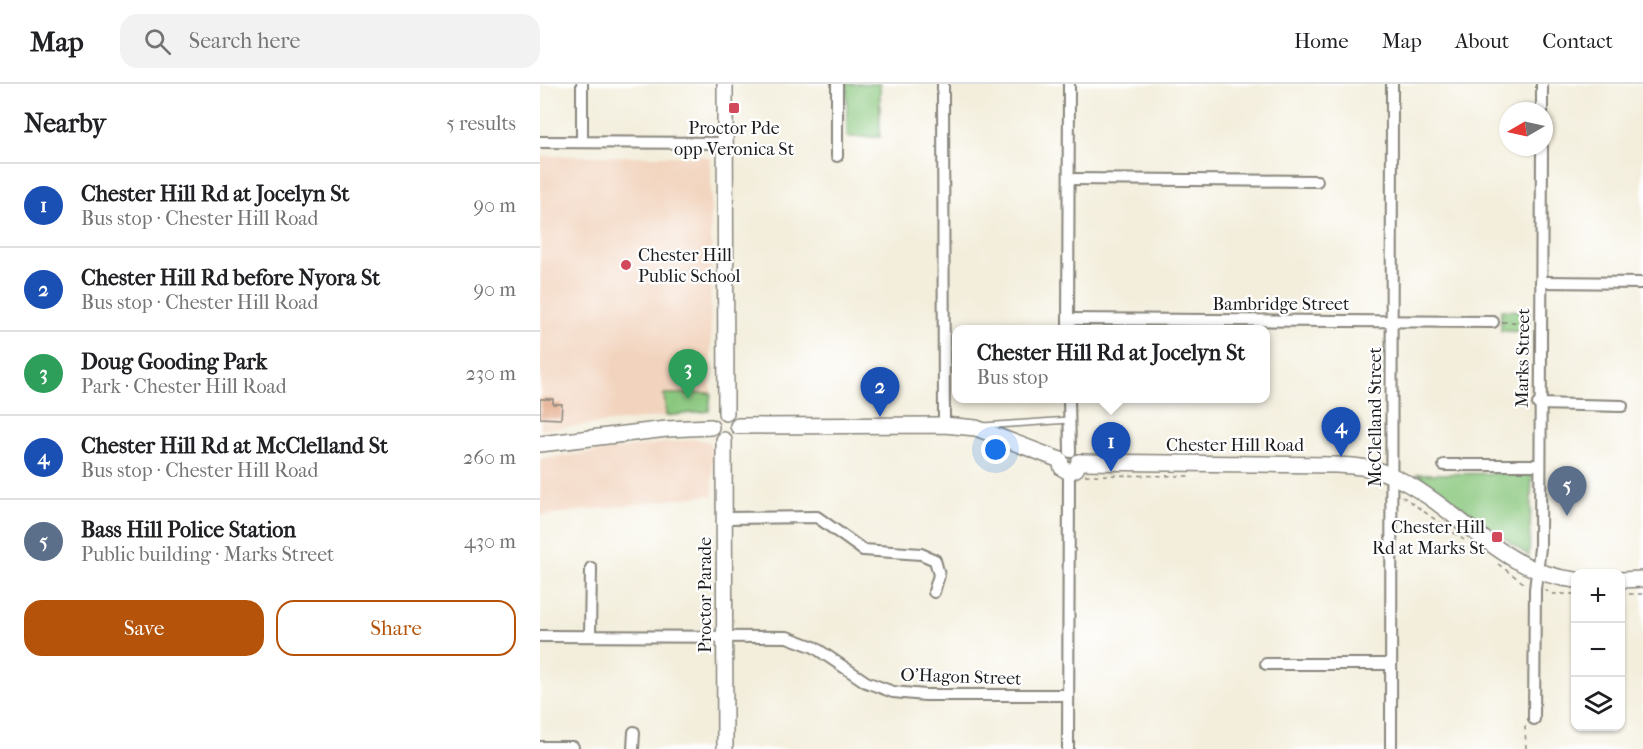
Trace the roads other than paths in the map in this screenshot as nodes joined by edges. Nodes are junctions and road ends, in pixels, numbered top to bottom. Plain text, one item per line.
1 (582, 84) edge
2 (725, 84) edge
3 (837, 84) edge
4 (943, 84) edge
5 (1069, 84) edge
6 (1392, 84) edge
7 (1542, 84) edge
8 (1542, 102) edge
9 (540, 142) edge
10 (582, 142) junction
11 (725, 142) junction
12 (837, 156) dead end
13 (1542, 156) edge
14 (1069, 179) junction
15 (1317, 181) dead end
16 (1541, 282) junction
17 (1643, 284) edge
18 (1391, 322) junction
19 (1493, 322) road end
20 (1068, 324) edge
21 (1069, 403) edge
22 (1538, 404) junction
23 (1622, 406) dead end
24 (726, 413) junction
25 (1069, 420) junction
26 (944, 425) junction
27 (738, 426) junction
28 (711, 427) junction
29 (976, 428) junction
30 (724, 440) junction
31 (540, 444) edge
32 (1072, 465) junction
33 (1444, 465) dead end
34 (1539, 465) junction
35 (1391, 475) junction
36 (725, 518) junction
37 (591, 568) dead end
38 (1536, 570) junction
39 (1571, 579) edge
40 (1643, 579) edge
41 (1625, 580) edge
42 (934, 592) dead end
43 (540, 636) edge
44 (591, 636) junction
45 (724, 636) junction
46 (1266, 664) dead end
47 (1391, 664) junction
48 (1068, 695) junction
49 (1530, 721) road end
50 (634, 732) dead end
51 (573, 747) dead end
52 (545, 748) edge
53 (633, 749) edge
54 (725, 749) edge
55 (1068, 749) edge
56 (1391, 749) edge

1 - 10 street
2 - 11 street
3 - 12 street
4 - 26 street
5 - 14 street
6 - 18 street, McClelland Street
7 - 8 street
9 - 10 street
10 - 11 street
11 - 24 street
13 - 16 street, Marks Street
14 - 15 street
14 - 20 street
16 - 17 street
16 - 22 street, Marks Street
18 - 19 street, Bambridge Street
18 - 20 street, Bambridge Street
18 - 35 street, McClelland Street
21 - 25 street
22 - 23 street
22 - 34 street, Marks Street
24 - 27 street
24 - 28 street
25 - 29 lane
25 - 32 street
26 - 27 street, Chester Hill Road
26 - 29 street, Chester Hill Road
27 - 30 street
28 - 30 street
28 - 31 street
29 - 32 street, Chester Hill Road
30 - 36 street, Proctor Parade
32 - 35 street, Chester Hill Road
32 - 48 street
33 - 34 street
34 - 38 street, Marks Street
35 - 38 street, Chester Hill Road
35 - 47 street, McClelland Street
36 - 42 street
36 - 45 street, Proctor Parade
37 - 44 street
38 - 39 street, Chester Hill Road
38 - 49 street, Marks Street
40 - 41 street
43 - 44 street, O'Hagon Street
44 - 45 street, O'Hagon Street
45 - 48 street, O'Hagon Street
45 - 54 street, Proctor Parade
46 - 47 street
47 - 56 street, McClelland Street
48 - 55 street
50 - 53 street
51 - 52 street

